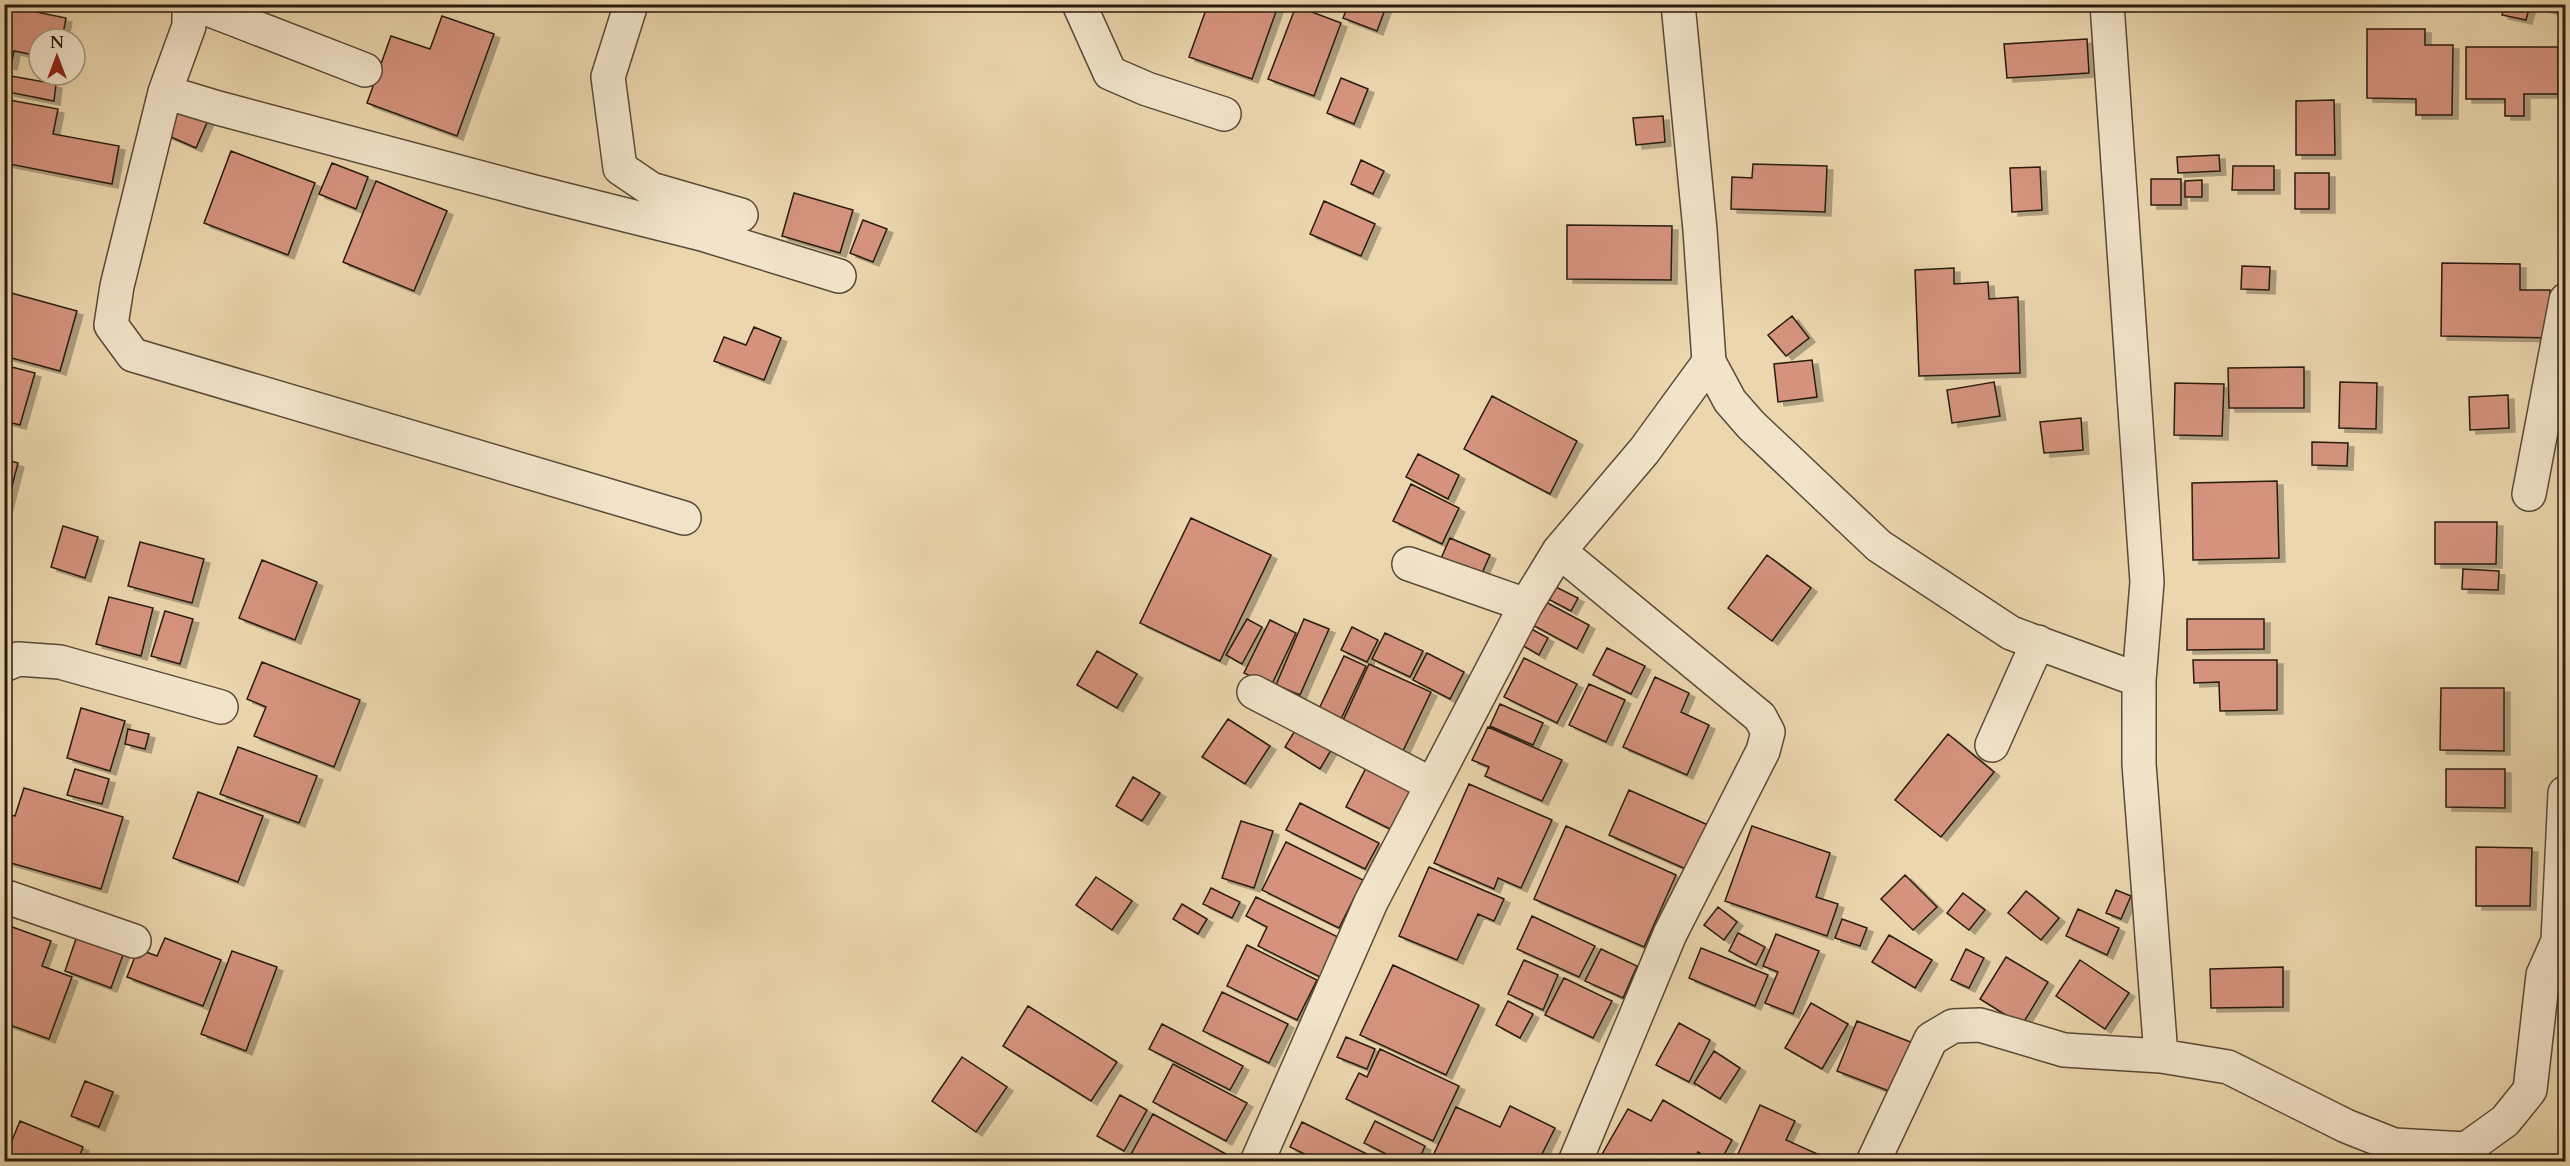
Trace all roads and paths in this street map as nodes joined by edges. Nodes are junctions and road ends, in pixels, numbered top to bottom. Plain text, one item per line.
1 (189, 4) edge
2 (195, 4) edge
3 (631, 4) edge
4 (1079, 4) edge
5 (1678, 4) edge
6 (2107, 4) edge
7 (365, 70) dead end
8 (165, 92) junction
9 (1224, 114) dead end
10 (741, 215) dead end
11 (839, 276) dead end
12 (2565, 300) edge
13 (1709, 362) junction
14 (2529, 494) dead end
15 (684, 518) dead end
16 (1559, 551) junction
17 (1409, 564) dead end
18 (1526, 605) junction
19 (2038, 642) junction
20 (4, 665) edge
21 (2139, 680) junction
22 (1254, 692) dead end
23 (221, 707) dead end
24 (1992, 745) dead end
25 (1431, 784) junction
26 (2565, 793) edge
27 (4, 896) edge
28 (2562, 938) edge
29 (134, 941) dead end
30 (2161, 1056) junction
31 (2438, 1155) edge
32 (1257, 1161) edge
33 (1575, 1161) edge
34 (1873, 1161) edge

1 - 8 street
2 - 7 street
3 - 10 street
4 - 9 street
5 - 13 street
6 - 21 street
8 - 11 street
8 - 15 street
12 - 14 street
13 - 16 street
13 - 19 street
16 - 18 street
16 - 33 street
17 - 18 street
18 - 25 street
19 - 21 street
19 - 24 street
20 - 23 street
21 - 30 street
22 - 25 street
25 - 32 street
26 - 28 street
27 - 29 street
28 - 31 street
30 - 31 street
30 - 34 street

